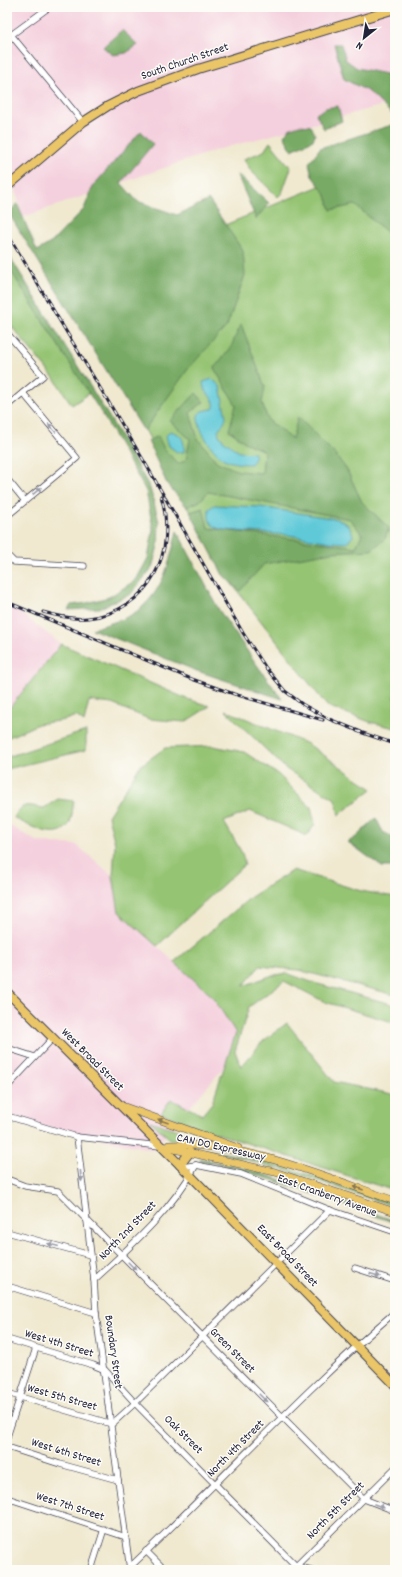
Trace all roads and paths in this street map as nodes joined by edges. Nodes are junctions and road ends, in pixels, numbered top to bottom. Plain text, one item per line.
1 (48, 8) dead end
2 (395, 9) edge
3 (8, 34) edge
4 (83, 122) junction
5 (7, 187) edge
6 (7, 333) edge
7 (23, 393) junction
8 (7, 406) edge
9 (7, 479) edge
10 (25, 501) junction
11 (7, 516) edge
12 (7, 555) edge
13 (84, 566) dead end
14 (7, 992) edge
15 (7, 1000) edge
16 (17, 1002) junction
17 (53, 1038) junction
18 (7, 1048) edge
19 (35, 1057) junction
20 (7, 1086) edge
21 (122, 1106) junction
22 (7, 1116) edge
23 (77, 1138) junction
24 (160, 1146) junction
25 (190, 1152) junction
26 (266, 1157) junction
27 (196, 1165) junction
28 (181, 1166) junction
29 (191, 1176) junction
30 (7, 1179) edge
31 (395, 1201) edge
32 (330, 1210) junction
33 (395, 1212) edge
34 (85, 1218) junction
35 (7, 1232) edge
36 (395, 1232) edge
37 (90, 1255) junction
38 (122, 1255) junction
39 (277, 1263) junction
40 (355, 1268) dead end
41 (94, 1280) junction
42 (395, 1281) edge
43 (7, 1286) edge
44 (395, 1312) edge
45 (96, 1313) junction
46 (202, 1337) junction
47 (7, 1339) edge
48 (356, 1345) junction
49 (36, 1348) junction
50 (105, 1370) junction
51 (395, 1385) edge
52 (7, 1393) edge
53 (20, 1398) junction
54 (135, 1403) junction
55 (283, 1418) junction
56 (112, 1424) junction
57 (7, 1436) edge
58 (7, 1447) edge
59 (395, 1468) edge
60 (118, 1480) junction
61 (216, 1484) junction
62 (7, 1498) edge
63 (364, 1499) junction
64 (395, 1512) edge
65 (104, 1529) junction
66 (126, 1537) junction
67 (146, 1551) junction
68 (130, 1568) edge
69 (294, 1568) edge
70 (90, 1570) edge
71 (165, 1570) edge
72 (310, 1570) edge

1 - 3 street
2 - 4 highway, South Church Street
3 - 4 street
4 - 5 highway, South Church Street
6 - 7 street
7 - 8 street
10 -> 7 street
9 - 10 street
10 - 11 street
12 - 13 street
14 - 16 highway, West Broad Street
15 - 16 street
16 - 17 highway, West Broad Street
17 - 19 street
17 - 21 highway, West Broad Street
18 - 19 street
19 - 20 street
21 - 24 highway, West Broad Street
26 -> 21 main road
22 - 23 street
23 - 24 street
23 -> 34 street, Boundary Street
24 - 25 main road, CAN DO Expressway
24 - 26 main road, CAN DO Expressway
24 - 28 highway, East Broad Street
25 - 28 highway
25 - 33 main road, CAN DO Expressway
31 -> 26 main road, CAN DO Expressway
27 - 28 street, East Cranberry Avenue
27 - 29 street, North 2nd Street
27 - 32 street, East Cranberry Avenue
28 - 29 highway, East Broad Street
29 - 38 street, North 2nd Street
29 - 39 highway, East Broad Street
30 - 34 street, Green Street
32 - 36 street, East Cranberry Avenue
32 - 39 street
34 - 37 street, Boundary Street
34 - 38 street, Green Street
37 -> 35 street
37 - 41 street, Boundary Street
38 - 41 street, North 2nd Street
38 -> 46 street, Green Street
39 - 46 street
39 - 48 highway, East Broad Street
40 -> 42 street
41 - 45 street, Boundary Street
43 - 45 street
44 - 48 street, North 4th Street
45 - 50 street, Boundary Street
46 - 54 street
46 -> 55 street, Green Street
47 - 49 street, West 4th Street
48 - 51 highway, East Broad Street
48 - 55 street, North 4th Street
49 - 50 street, West 4th Street
49 - 53 street
50 - 54 street, Oak Street
50 - 56 street, Boundary Street
52 - 53 street, West 5th Street
53 - 56 street, West 5th Street
53 - 57 street
54 - 56 street
54 - 61 street, Oak Street
55 - 61 street, North 4th Street
55 - 63 street, Green Street
56 - 60 street, Boundary Street
58 - 60 street, West 6th Street
59 - 63 street, North 5th Street
60 - 66 street, Boundary Street
61 - 67 street, North 4th Street
61 - 69 street, Oak Street
62 - 65 street, West 7th Street
63 -> 64 street
63 - 69 street, North 5th Street
65 - 66 street, West 7th Street
65 - 70 street
66 - 68 street, Boundary Street
67 - 68 street, North 4th Street
67 - 71 street
69 - 72 street

